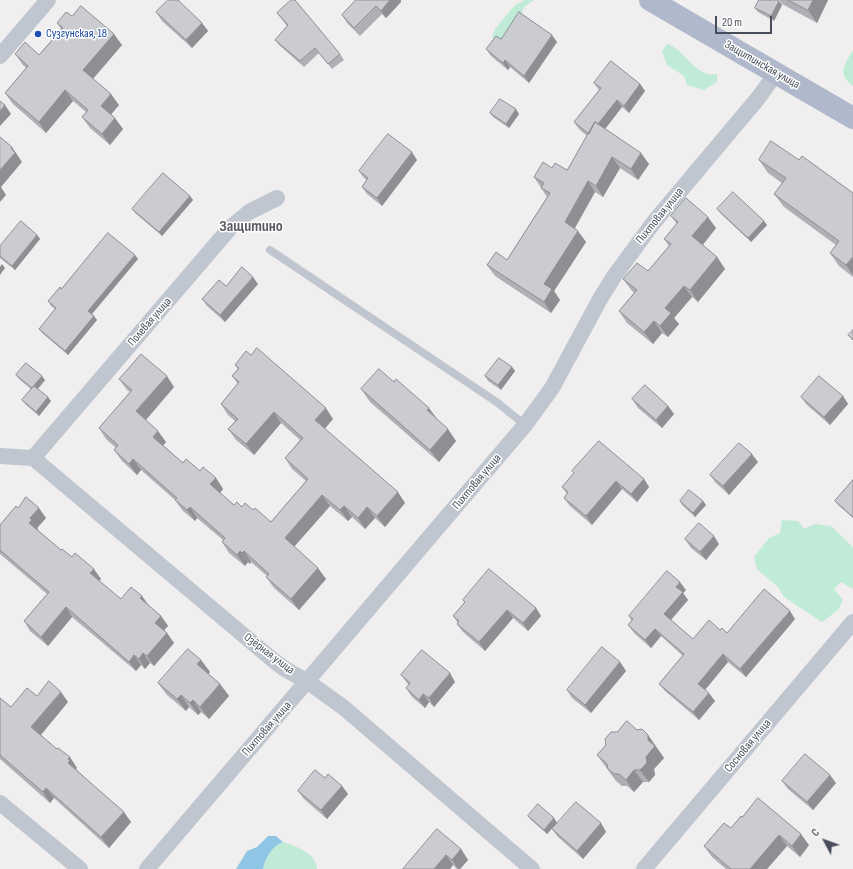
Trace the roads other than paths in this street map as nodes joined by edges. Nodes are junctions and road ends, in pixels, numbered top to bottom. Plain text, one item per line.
1 (48, 0) edge
2 (650, 0) edge
3 (0, 56) edge
4 (776, 73) junction
5 (853, 118) edge
6 (277, 198) dead end
7 (270, 250) dead end
8 (525, 425) junction
9 (0, 456) edge
10 (33, 458) junction
11 (853, 622) edge
12 (308, 682) junction
13 (0, 803) edge
14 (80, 869) edge
15 (147, 869) edge
16 (532, 869) edge
17 (644, 869) edge

1 - 3 street
2 - 4 main road, Защитинская улица
4 - 5 main road, Защитинская улица
4 - 8 street, Пихтовая улица
6 - 10 street, Полевая улица
7 - 8 lane
8 - 12 street, Пихтовая улица
9 - 10 street
10 - 12 street, Озёрная улица
11 - 17 street, Сосновая улица
12 - 15 street, Пихтовая улица
12 - 16 street, Озёрная улица
13 - 14 street

